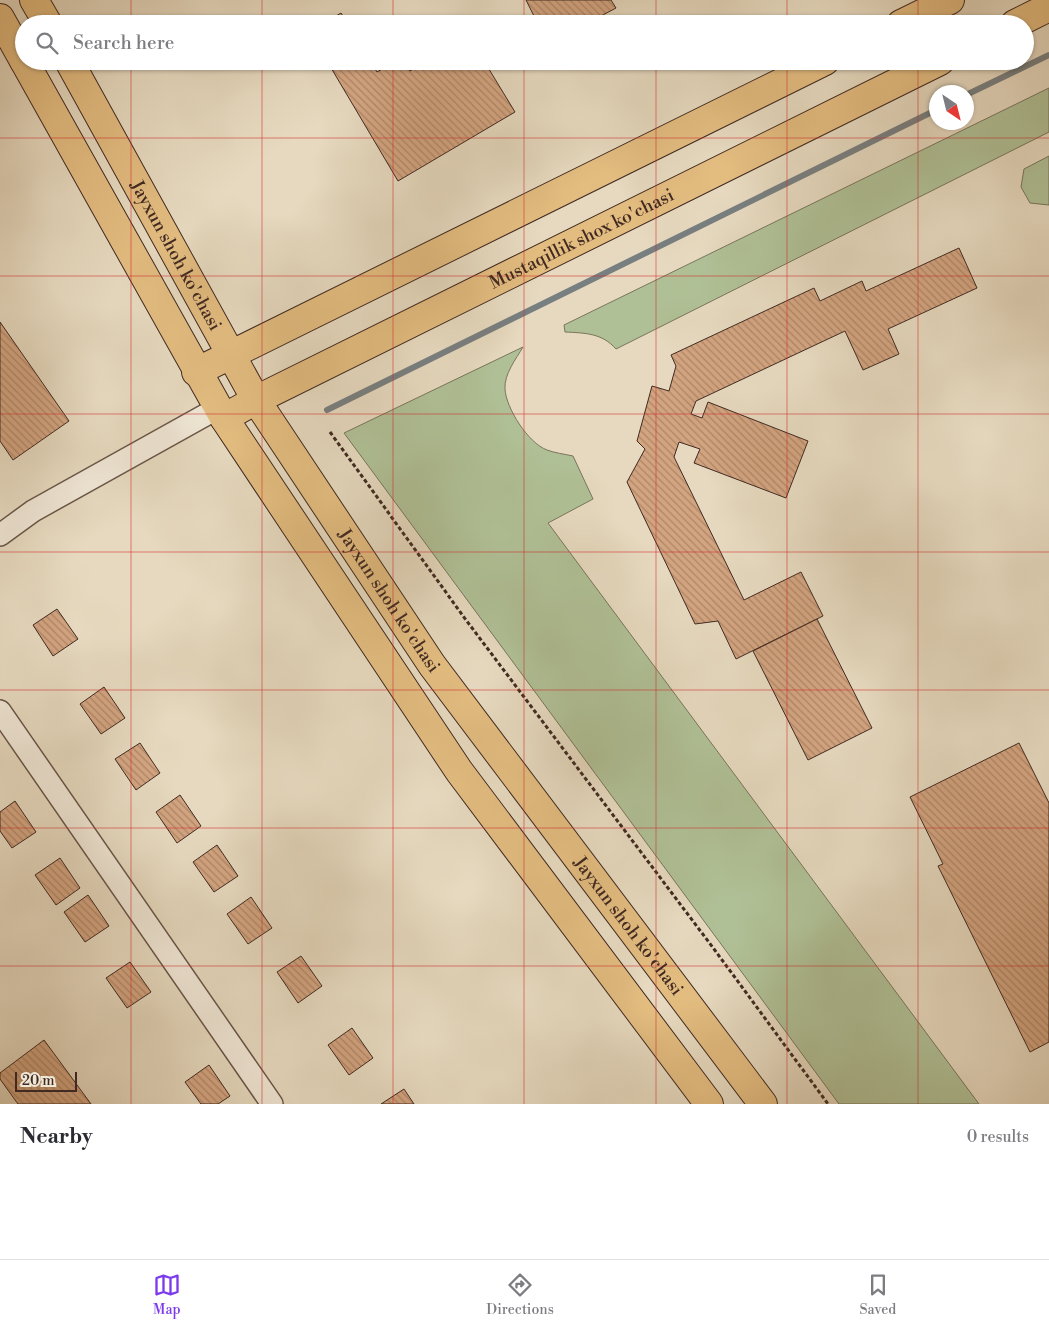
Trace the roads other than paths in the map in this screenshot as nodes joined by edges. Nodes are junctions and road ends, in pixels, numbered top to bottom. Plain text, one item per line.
1 (34, 0) edge
2 (950, 0) edge
3 (1049, 7) edge
4 (43, 15) edge
5 (919, 15) edge
6 (1033, 15) edge
7 (0, 18) edge
8 (15, 45) edge
9 (29, 70) edge
10 (74, 70) edge
11 (807, 70) edge
12 (922, 70) edge
13 (231, 354) junction
14 (196, 372) junction
15 (256, 400) junction
16 (221, 413) junction
17 (0, 535) edge
18 (0, 711) edge
19 (272, 1104) edge
20 (709, 1104) edge
21 (762, 1104) edge

1 - 4 main road
2 - 5 main road
3 - 6 main road
7 - 8 main road, Jayxun shoh ko'chasi
9 - 14 main road, Jayxun shoh ko'chasi
10 - 13 main road, Jayxun shoh ko'chasi
11 - 13 main road
12 - 15 main road, Mustaqillik shox ko'chasi
13 - 14 main road
13 - 15 main road, Jayxun shoh ko'chasi
14 - 16 main road, Jayxun shoh ko'chasi
15 - 16 main road, Mustaqillik shox ko'chasi
15 - 21 main road, Jayxun shoh ko'chasi
16 - 17 street
16 - 20 main road, Jayxun shoh ko'chasi
18 - 19 street

